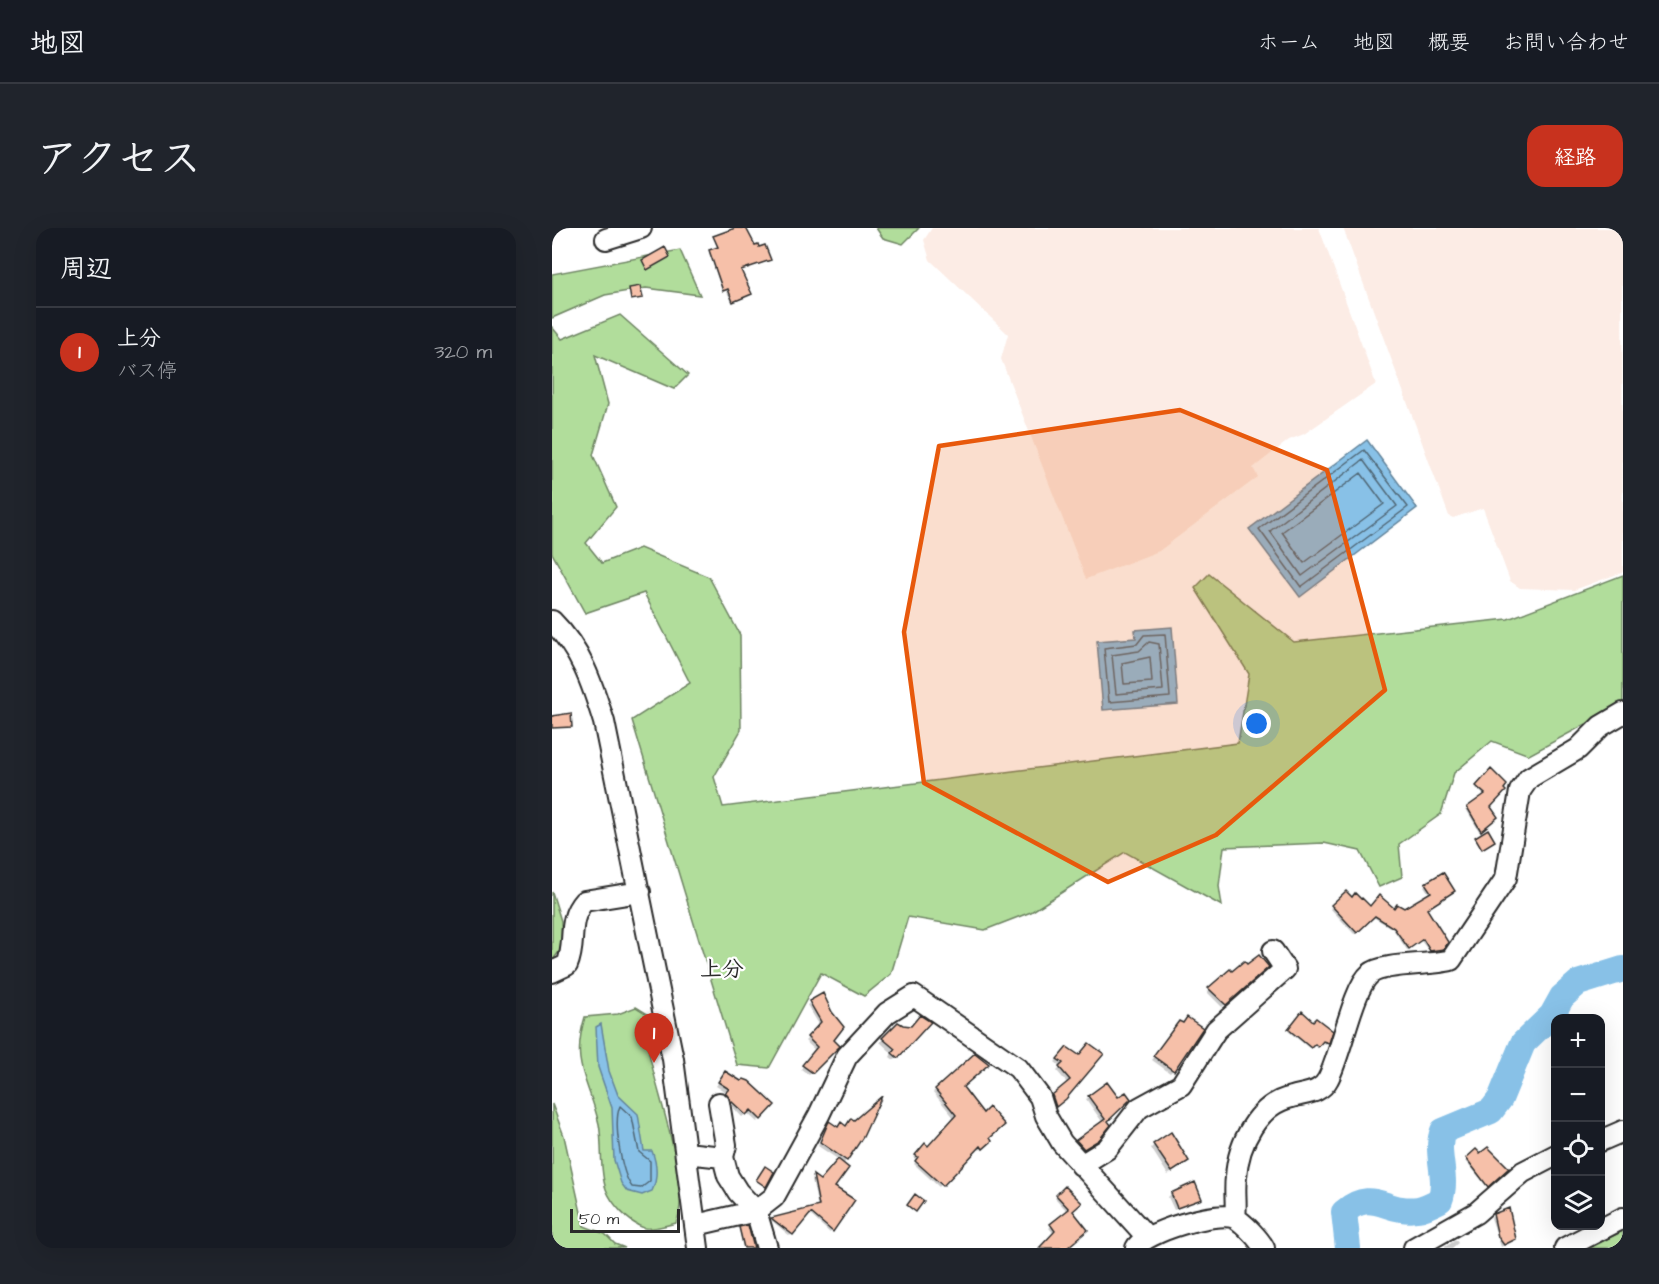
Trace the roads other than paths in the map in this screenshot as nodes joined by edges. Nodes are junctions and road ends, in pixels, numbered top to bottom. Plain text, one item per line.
1 (641, 228) edge
2 (616, 238) dead end
3 (552, 621) edge
4 (1623, 713) edge
5 (640, 892) junction
6 (1273, 951) dead end
7 (552, 972) edge
8 (719, 1103) dead end
9 (1623, 1131) edge
10 (1605, 1139) edge
11 (686, 1153) junction
12 (723, 1157) junction
13 (1551, 1158) edge
14 (1081, 1165) junction
15 (756, 1211) junction
16 (1235, 1218) junction
17 (1623, 1218) edge
18 (696, 1225) junction
19 (1141, 1243) edge
20 (698, 1248) edge
21 (766, 1248) edge
22 (1264, 1248) edge
23 (1414, 1248) edge
24 (1565, 1248) edge

1 - 2 street
3 - 5 street
4 - 16 street
5 - 7 street
5 - 11 street
6 - 14 street
8 - 12 street
9 - 10 street
11 - 12 street
11 - 18 street
12 - 15 street
13 - 23 street
14 - 15 street
14 - 19 street
15 - 18 street
15 - 21 street
16 - 19 street
16 - 22 street
17 - 24 street
18 - 20 street

